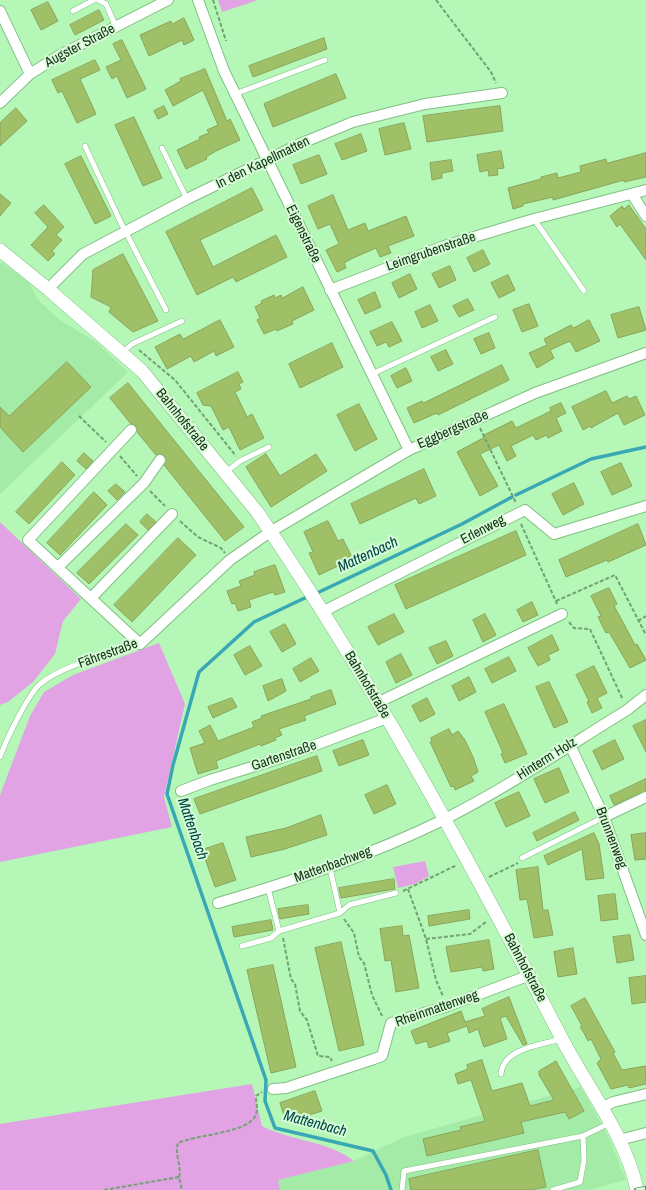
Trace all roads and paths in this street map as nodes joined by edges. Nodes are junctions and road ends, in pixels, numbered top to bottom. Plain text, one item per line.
1 (94, 0) edge
2 (98, 0) edge
3 (168, 0) edge
4 (198, 0) edge
5 (436, 0) edge
6 (0, 11) edge
7 (73, 11) dead end
8 (116, 27) junction
9 (325, 60) dead end
10 (30, 74) junction
11 (502, 93) joint
12 (235, 94) junction
13 (0, 103) edge
14 (85, 146) dead end
15 (162, 148) dead end
16 (267, 160) junction
17 (646, 190) edge
18 (632, 194) junction
19 (187, 199) junction
20 (646, 216) edge
21 (534, 219) junction
22 (125, 231) junction
23 (1, 253) edge
24 (48, 289) junction
25 (330, 290) junction
26 (584, 291) dead end
27 (166, 310) dead end
28 (495, 317) dead end
29 (182, 321) dead end
30 (132, 344) junction
31 (122, 353) junction
32 (646, 353) edge
33 (372, 374) junction
34 (476, 420) junction
35 (131, 430) dead end
36 (269, 447) dead end
37 (409, 450) junction
38 (160, 460) dead end
39 (240, 461) junction
40 (225, 473) junction
41 (646, 506) edge
42 (520, 512) junction
43 (172, 514) dead end
44 (270, 532) junction
45 (58, 567) junction
46 (91, 598) junction
47 (556, 602) dead end
48 (320, 608) junction
49 (562, 614) dead end
50 (646, 616) edge
51 (638, 621) junction
52 (646, 635) edge
53 (140, 644) junction
54 (646, 695) edge
55 (379, 702) junction
56 (387, 718) junction
57 (570, 745) junction
58 (0, 757) edge
59 (181, 791) dead end
60 (646, 797) edge
61 (604, 817) junction
62 (445, 818) junction
63 (522, 858) joint
64 (467, 860) junction
65 (330, 868) junction
66 (479, 881) junction
67 (268, 888) junction
68 (408, 889) junction
69 (396, 893) joint
70 (218, 904) dead end
71 (340, 914) junction
72 (496, 914) junction
73 (280, 930) junction
74 (646, 935) edge
75 (426, 939) junction
76 (242, 946) dead end
77 (530, 975) junction
78 (448, 1006) junction
79 (391, 1023) junction
80 (562, 1039) junction
81 (338, 1071) junction
82 (501, 1074) dead end
83 (273, 1089) dead end
84 (259, 1092) dead end
85 (646, 1094) edge
86 (601, 1108) junction
87 (610, 1123) junction
88 (646, 1133) edge
89 (583, 1136) junction
90 (619, 1140) junction
91 (179, 1177) junction
92 (104, 1190) edge
93 (182, 1190) edge
94 (402, 1190) edge
95 (553, 1190) edge
96 (637, 1190) edge

1 - 7 lane
2 - 8 lane
3 - 8 street, Augster Straße
4 - 12 street, Eigenstraße
5 - 11 path
6 - 10 street
8 - 10 street, Augster Straße
9 - 12 lane
10 - 13 street, Augster Straße
11 - 16 street, In den Kapellmatten
12 - 16 street, Eigenstraße
14 - 22 lane
15 - 19 lane
16 - 19 street, In den Kapellmatten
16 - 25 street, Eigenstraße
17 - 18 street, Leimgrubenstraße
18 - 20 street
18 - 21 street, Leimgrubenstraße
19 - 22 street, In den Kapellmatten
21 - 25 street, Leimgrubenstraße
21 - 26 lane
22 - 24 street, In den Kapellmatten
22 - 27 lane
23 - 24 street, Bahnhofstraße
24 - 31 street, Bahnhofstraße
25 - 33 street, Eigenstraße
28 - 33 lane
29 - 30 lane
30 - 31 lane
30 - 39 path
31 - 40 street, Bahnhofstraße
32 - 34 street, Eggbergstraße
33 - 37 street, Eigenstraße
34 - 37 street, Eggbergstraße
34 - 42 path
35 - 45 street
36 - 39 lane
37 - 44 street, Eggbergstraße
38 - 45 street
39 - 40 lane
40 - 44 street, Bahnhofstraße
41 - 42 street, Erlenweg
42 - 48 street, Erlenweg
43 - 46 street
44 - 48 street, Bahnhofstraße
44 - 53 street, Fährestraße
45 - 46 street
46 - 53 street
47 - 51 path
48 - 55 street, Bahnhofstraße
49 - 55 street
50 - 51 path
51 - 52 path
53 - 58 lane, Fährestraße
54 - 57 street, Hinterm Holz
55 - 56 street, Bahnhofstraße
56 - 59 street, Gartenstraße
56 - 62 street, Bahnhofstraße
57 - 61 street, Brunnenweg
57 - 62 street, Hinterm Holz
60 - 61 street
61 - 63 lane
61 - 74 street, Brunnenweg
62 - 64 street, Bahnhofstraße
62 - 65 street, Mattenbachweg
63 - 66 path
64 - 66 street, Bahnhofstraße
64 - 68 path
65 - 67 street, Mattenbachweg
65 - 71 lane
66 - 72 street, Bahnhofstraße
67 - 70 street, Mattenbachweg
67 - 73 lane
68 - 69 path
68 - 75 path
69 - 71 lane
71 - 73 lane
71 - 79 path
72 - 75 path
72 - 77 street, Bahnhofstraße
73 - 76 lane
73 - 81 path
75 - 78 path
77 - 78 street, Rheinmattenweg
77 - 80 street, Bahnhofstraße
78 - 79 street, Rheinmattenweg
79 - 81 street, Rheinmattenweg
80 - 82 lane
80 - 86 street, Bahnhofstraße
81 - 83 street, Rheinmattenweg
84 - 91 path
85 - 86 street
86 - 87 street, Bahnhofstraße
87 - 89 lane
87 - 90 street, Bahnhofstraße
88 - 90 street
89 - 94 lane
89 - 95 lane
90 - 96 street, Bahnhofstraße
91 - 92 path
91 - 93 path

